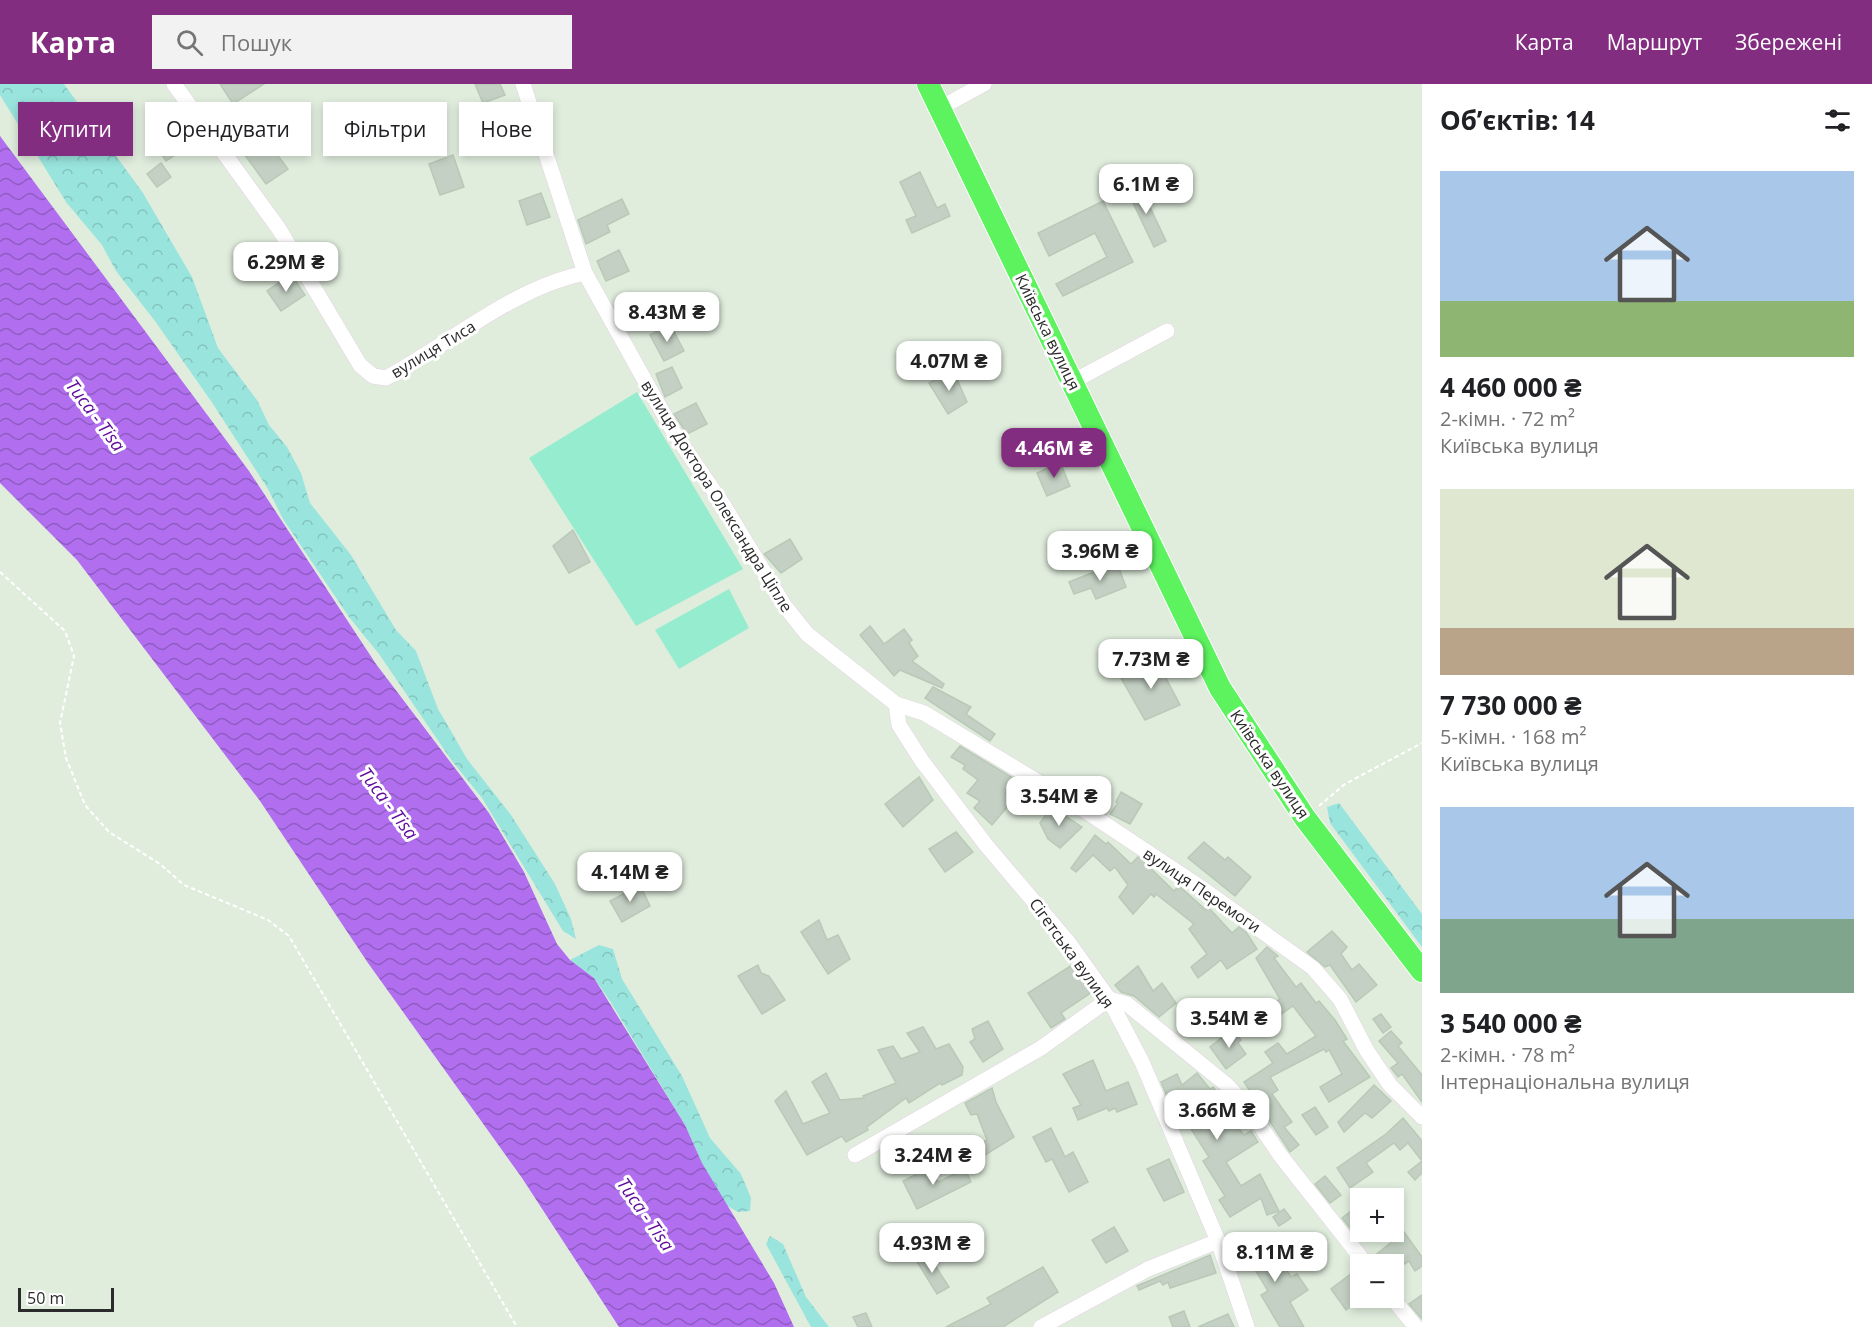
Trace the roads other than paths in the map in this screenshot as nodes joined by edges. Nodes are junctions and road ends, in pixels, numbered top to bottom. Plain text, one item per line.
1 (174, 84) edge
2 (523, 84) edge
3 (928, 84) edge
4 (984, 84) edge
5 (940, 108) junction
6 (585, 273) junction
7 (1167, 331) dead end
8 (1072, 382) junction
9 (896, 704) junction
10 (1422, 971) edge
11 (1109, 999) junction
12 (1422, 1117) edge
13 (855, 1155) dead end
14 (1218, 1241) junction
15 (1358, 1254) edge
16 (1400, 1308) edge
17 (1041, 1327) edge
18 (1247, 1327) edge
19 (1416, 1327) edge

1 - 6 street, вулиця Тиса
2 - 6 street, вулиця Доктора Олександра Ціпле
3 - 5 main road, Київська вулиця
4 - 5 street
5 - 8 main road, Київська вулиця
6 - 9 street, вулиця Доктора Олександра Ціпле
7 - 8 street
8 - 10 main road, Київська вулиця
9 - 11 street, Сігетська вулиця
9 - 12 street, вулиця Перемоги
11 - 13 street
11 - 14 street, Сігетська вулиця
11 - 15 street
14 - 17 street
14 - 18 street, Сігетська вулиця
16 - 19 street

